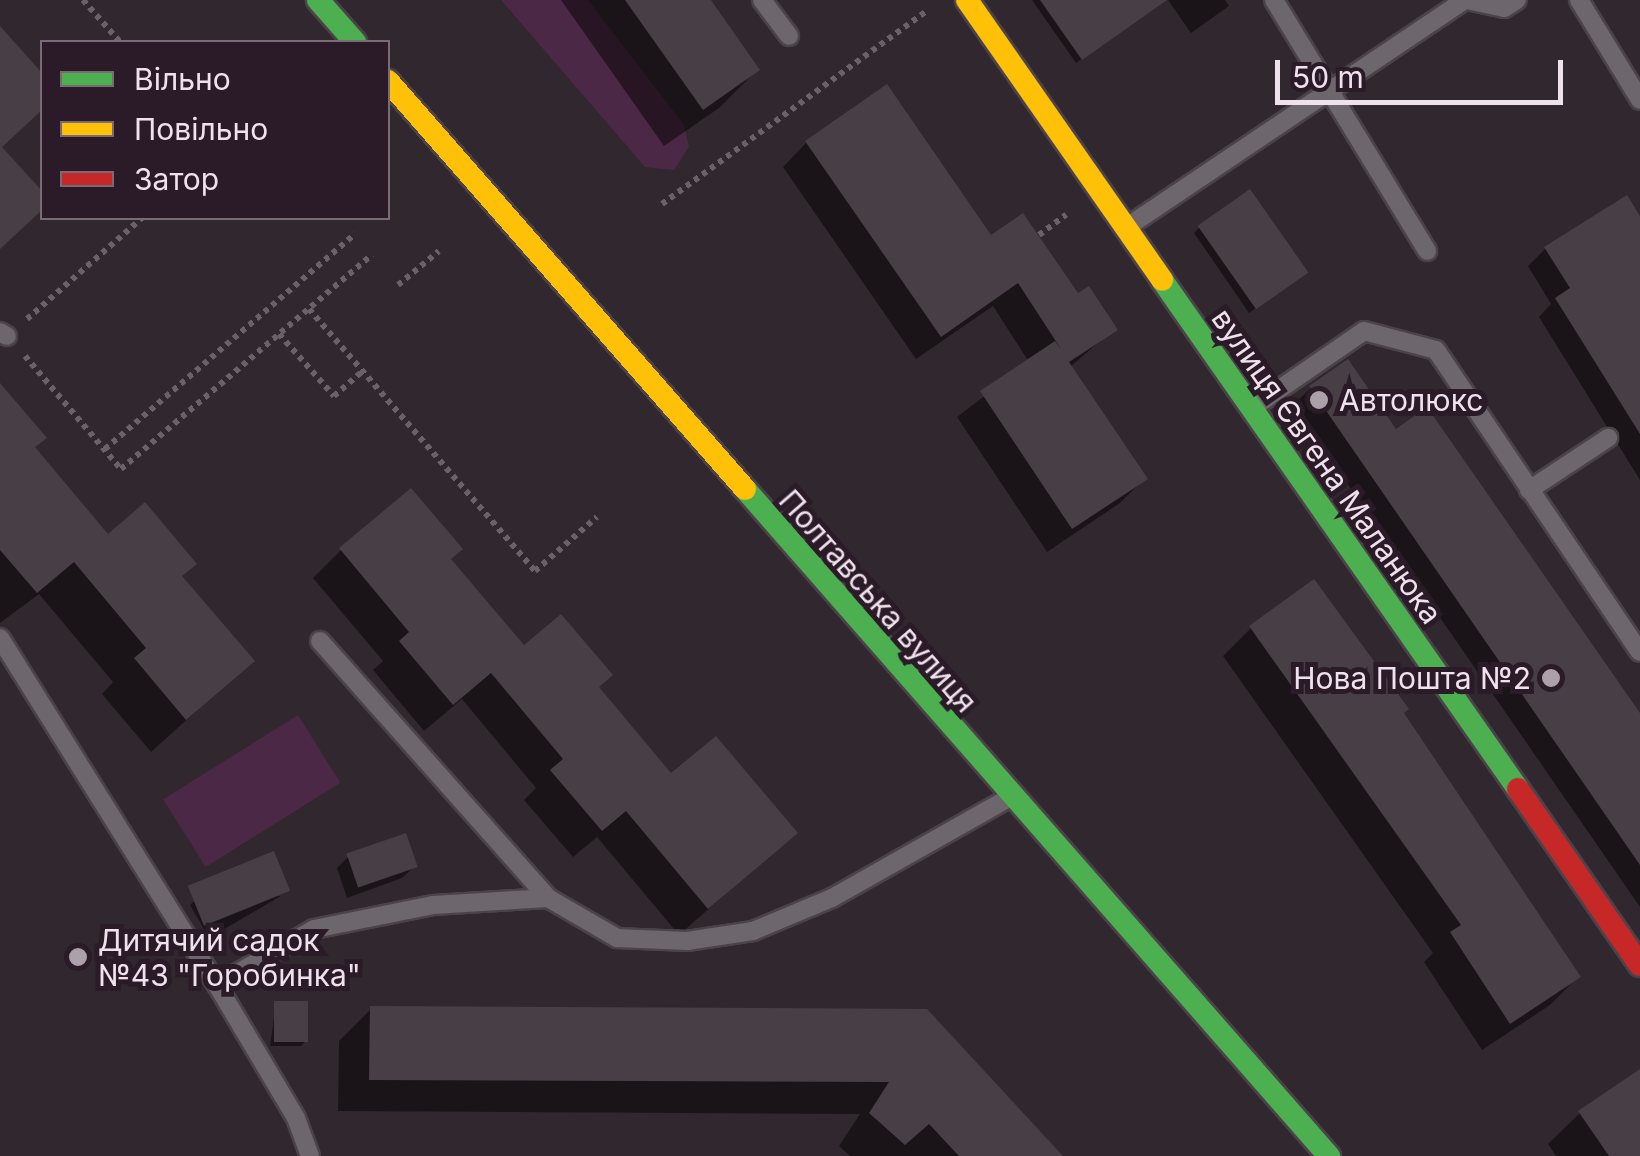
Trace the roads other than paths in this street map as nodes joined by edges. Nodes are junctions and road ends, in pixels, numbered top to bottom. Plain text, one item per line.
1 (318, 0) edge
2 (762, 0) edge
3 (967, 0) edge
4 (1274, 0) edge
5 (1466, 0) edge
6 (1517, 0) edge
7 (1579, 0) edge
8 (788, 36) dead end
9 (352, 40) edge
10 (390, 82) edge
11 (1332, 89) junction
12 (1640, 100) edge
13 (1125, 228) junction
14 (1427, 251) dead end
15 (1250, 409) junction
16 (1608, 438) dead end
17 (1528, 490) junction
18 (0, 638) edge
19 (320, 641) dead end
20 (1640, 652) edge
21 (1010, 798) junction
22 (548, 898) junction
23 (1640, 964) edge
24 (217, 985) junction
25 (310, 1156) edge
26 (1329, 1156) edge

1 - 9 main road
2 - 8 lane
3 - 13 main road, вулиця Євгена Маланюка
4 - 11 lane
5 - 6 lane
5 - 11 lane
7 - 12 lane
10 - 21 main road, Полтавська вулиця
11 - 13 lane
11 - 14 lane
13 - 15 main road, вулиця Євгена Маланюка
15 - 17 lane
15 - 23 main road, вулиця Євгена Маланюка
16 - 17 lane
17 - 20 lane
18 - 24 lane
19 - 22 lane
21 - 22 lane
21 - 26 main road, Полтавська вулиця
22 - 24 lane
24 - 25 lane

